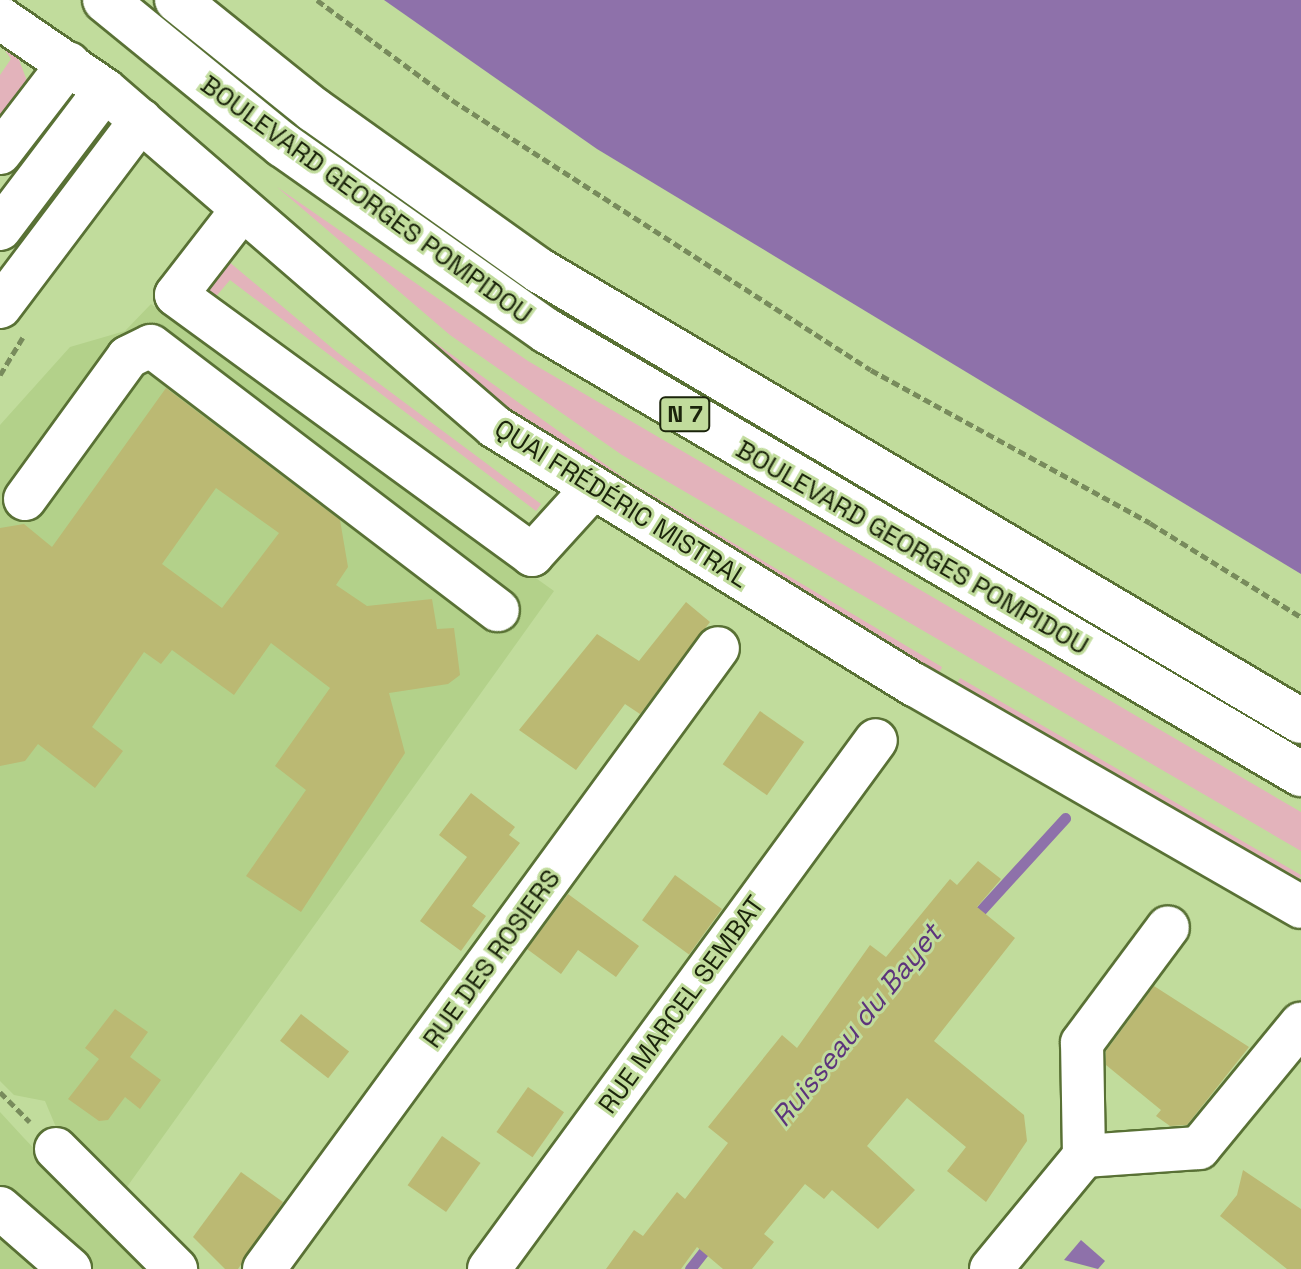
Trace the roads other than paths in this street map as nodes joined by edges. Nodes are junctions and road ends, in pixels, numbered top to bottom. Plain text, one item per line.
1 (105, 0) edge
2 (177, 0) edge
3 (0, 18) edge
4 (69, 63) junction
5 (105, 90) junction
6 (141, 120) junction
7 (0, 153) edge
8 (241, 211) junction
9 (0, 229) edge
10 (176, 295) junction
11 (14, 316) edge
12 (151, 346) junction
13 (591, 490) junction
14 (25, 499) dead end
15 (498, 610) dead end
16 (718, 648) dead end
17 (1301, 721) edge
18 (876, 740) dead end
19 (1301, 774) edge
20 (1301, 907) edge
21 (1168, 927) dead end
22 (1301, 1024) edge
23 (56, 1149) dead end
24 (1084, 1156) junction
25 (0, 1208) edge
26 (70, 1269) edge
27 (176, 1269) edge
28 (264, 1269) edge
29 (489, 1269) edge
30 (991, 1269) edge

1 - 19 main road, BOULEVARD GEORGES POMPIDOU / N 7
2 - 17 main road, BOULEVARD GEORGES POMPIDOU / N 7
3 - 4 street, QUAI FRÉDÉRIC MISTRAL
4 - 5 street, QUAI FRÉDÉRIC MISTRAL
4 - 7 street
5 - 6 street, QUAI FRÉDÉRIC MISTRAL
5 - 9 street
6 - 8 street, QUAI FRÉDÉRIC MISTRAL
6 - 11 street
8 - 10 street
8 - 13 street, QUAI FRÉDÉRIC MISTRAL
10 - 12 street
10 - 13 street
12 - 14 street
12 - 15 street
13 - 20 street, QUAI FRÉDÉRIC MISTRAL
16 - 28 street, RUE DES ROSIERS
18 - 29 street, RUE MARCEL SEMBAT
21 - 24 street
22 - 24 street
23 - 27 street
24 - 30 street
25 - 26 street

